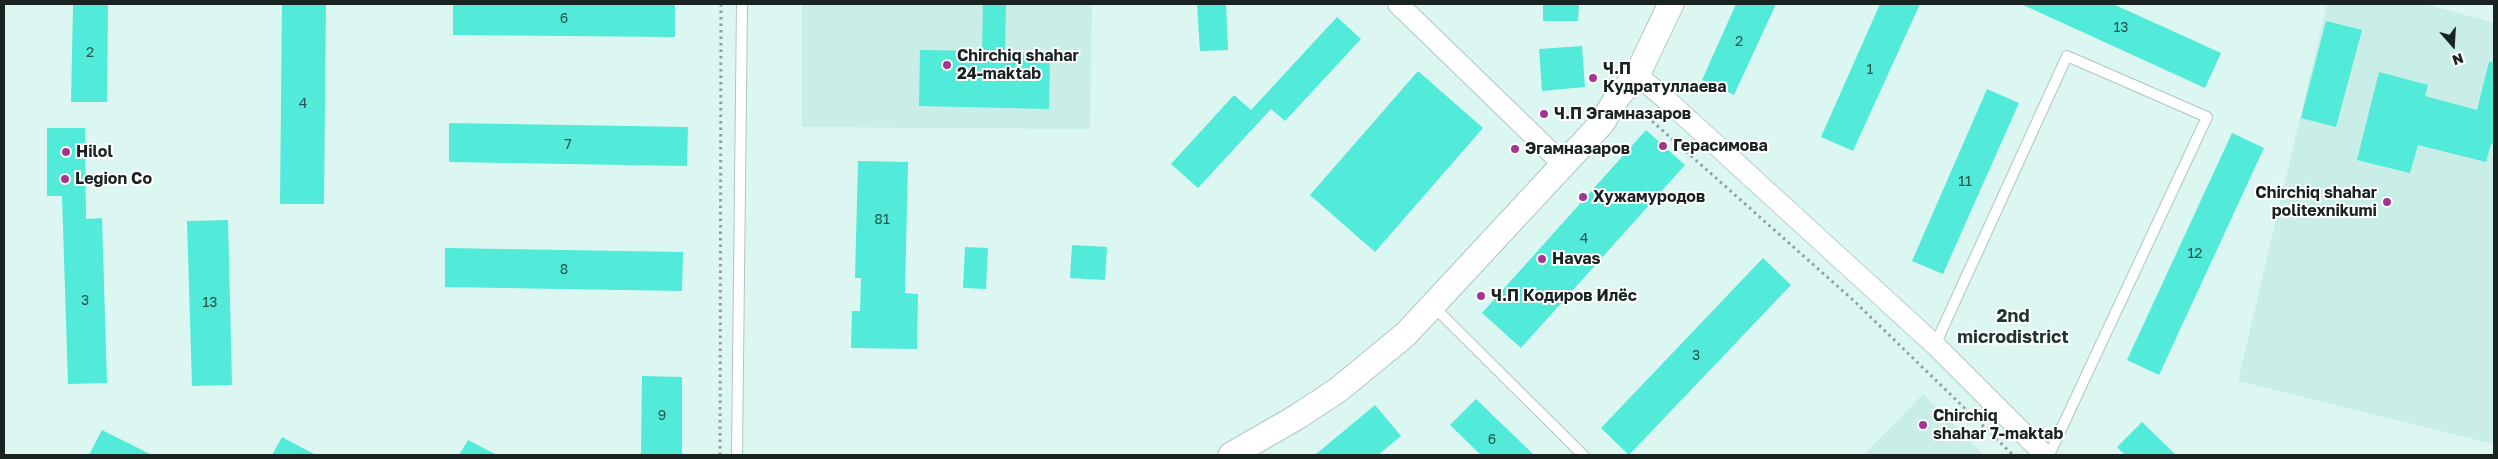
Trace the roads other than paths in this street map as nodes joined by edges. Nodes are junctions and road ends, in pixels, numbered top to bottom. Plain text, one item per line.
1 (742, 4) edge
2 (1398, 4) edge
3 (1671, 4) edge
4 (1637, 75) junction
5 (1564, 165) junction
6 (1433, 306) junction
7 (1934, 345) junction
8 (738, 455) edge
9 (1231, 455) edge
10 (1583, 455) edge
11 (2045, 455) edge
12 (2049, 455) edge

1 - 8 lane
2 - 5 street
3 - 4 street
4 - 5 street
4 - 7 street
5 - 6 street
6 - 9 street
6 - 10 lane
7 - 11 street
7 - 12 lane

